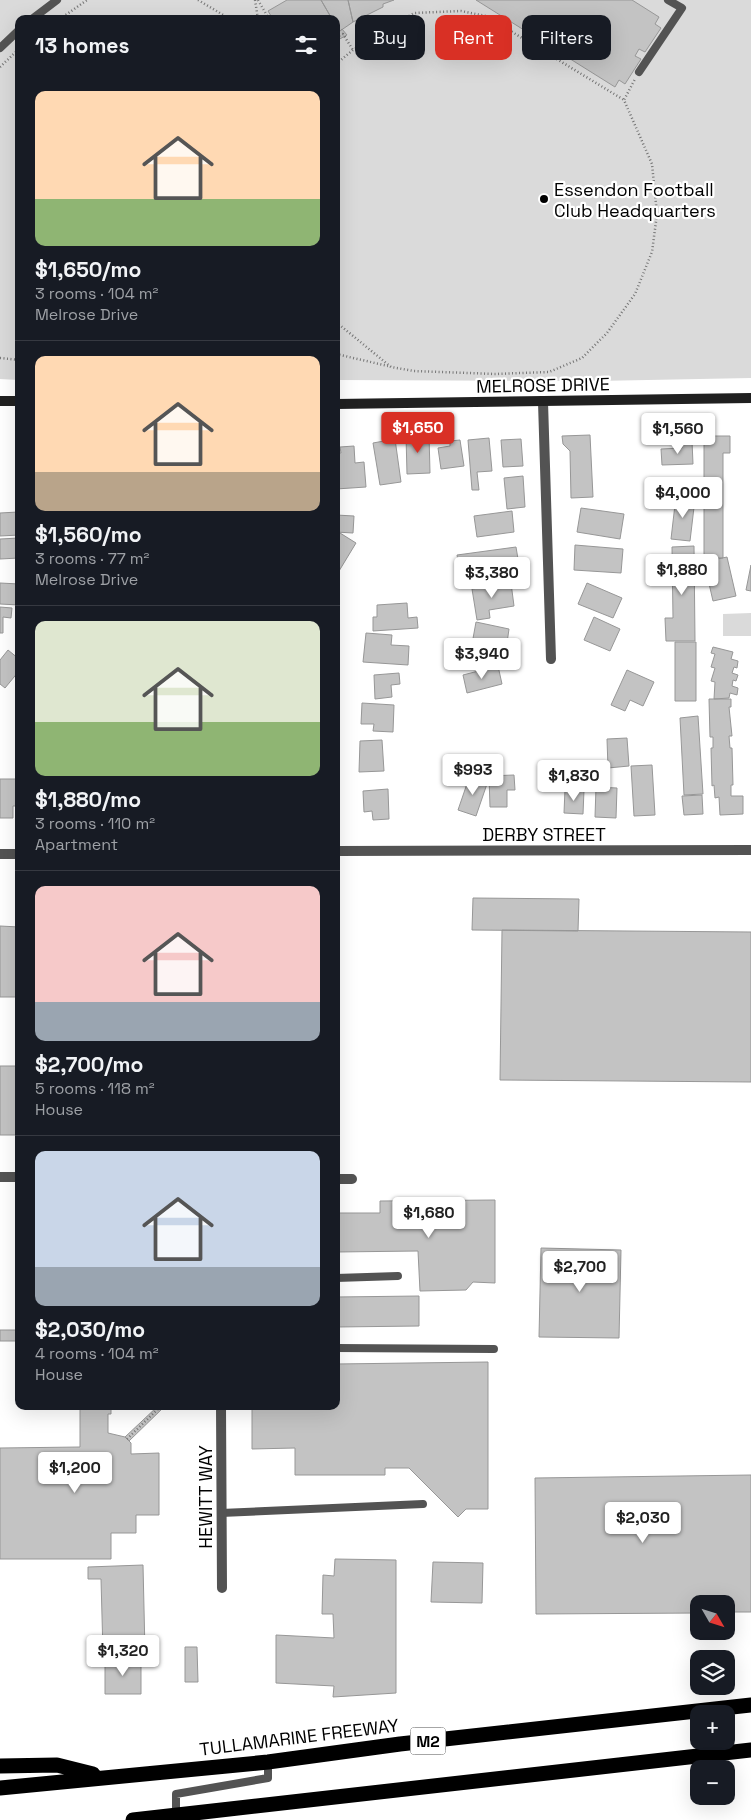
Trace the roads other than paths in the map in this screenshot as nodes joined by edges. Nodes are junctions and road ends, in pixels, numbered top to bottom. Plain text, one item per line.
1 (56, 0) edge
2 (668, 0) edge
3 (37, 15) edge
4 (15, 34) edge
5 (0, 48) edge
6 (639, 72) road end
7 (751, 398) edge
8 (0, 401) edge
9 (15, 401) edge
10 (543, 402) junction
11 (340, 404) edge
12 (551, 659) dead end
13 (751, 850) edge
14 (340, 851) edge
15 (0, 854) edge
16 (15, 854) edge
17 (0, 1178) edge
18 (15, 1178) edge
19 (340, 1179) edge
20 (352, 1179) dead end
21 (398, 1276) dead end
22 (340, 1278) edge
23 (340, 1348) edge
24 (494, 1348) dead end
25 (221, 1410) edge
26 (423, 1504) dead end
27 (222, 1513) junction
28 (222, 1588) dead end
29 (751, 1705) edge
30 (751, 1750) edge
31 (268, 1762) junction
32 (0, 1766) edge
33 (104, 1777) junction
34 (0, 1788) edge
35 (272, 1805) junction
36 (176, 1815) junction
37 (133, 1820) edge
38 (239, 1820) edge

1 - 3 lane
2 - 6 lane
4 - 5 lane
7 - 10 street, MELROSE DRIVE
8 - 9 street
10 - 11 street, MELROSE DRIVE
10 - 12 street
13 - 14 street, DERBY STREET
15 - 16 street
17 - 18 street
19 - 20 street
21 - 22 lane
23 - 24 lane
25 - 27 street, HEWITT WAY
26 - 27 lane
27 - 28 street, HEWITT WAY
29 - 31 highway, TULLAMARINE FREEWAY / M2
30 - 35 highway
31 - 33 highway, TULLAMARINE FREEWAY / M2
31 - 36 lane
32 - 33 highway
33 - 34 highway, TULLAMARINE FREEWAY / M2
35 - 36 highway
35 - 38 highway
36 - 37 highway

